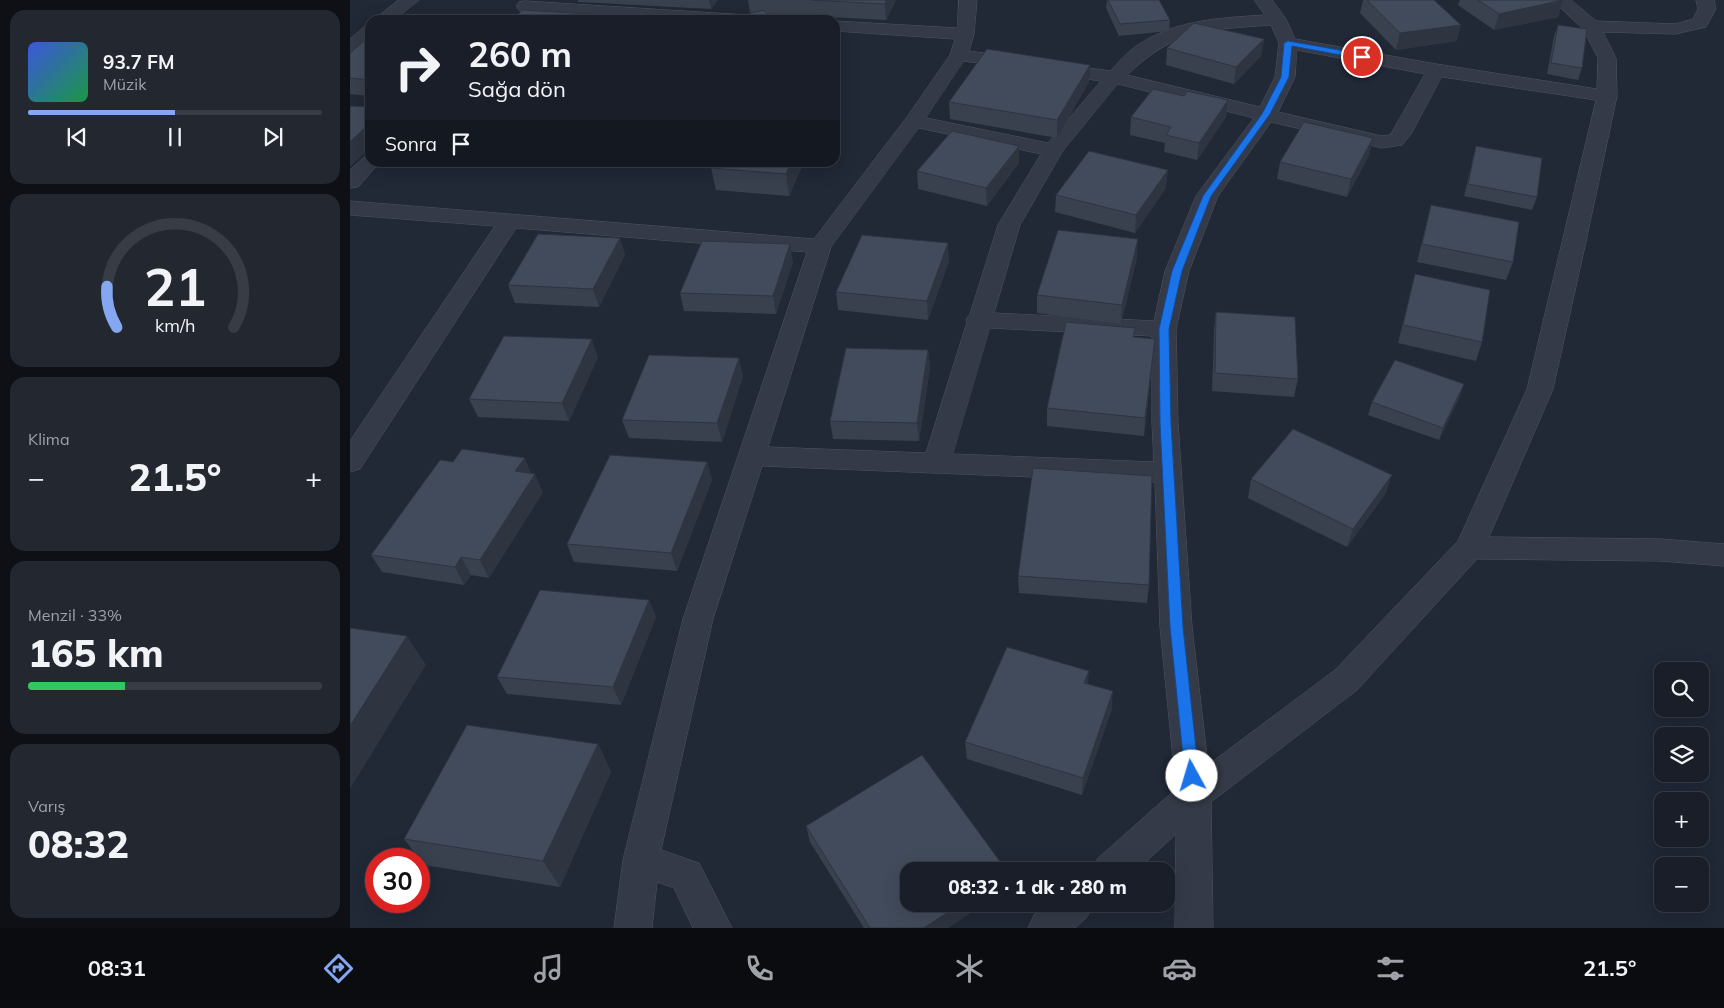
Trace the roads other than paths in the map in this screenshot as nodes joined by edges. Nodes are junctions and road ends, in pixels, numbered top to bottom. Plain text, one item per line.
1 (410, 0) edge
2 (968, 0) edge
3 (1561, 0) edge
4 (1704, 0) edge
5 (525, 3) edge
6 (1270, 10) edge
7 (390, 15) edge
8 (515, 15) edge
9 (682, 15) edge
10 (1591, 26) junction
11 (840, 27) edge
12 (365, 35) edge
13 (1288, 43) junction
14 (962, 44) junction
15 (350, 48) edge
16 (1436, 70) junction
17 (1114, 77) junction
18 (1607, 96) junction
19 (1266, 114) junction
20 (914, 121) junction
21 (1053, 150) junction
22 (365, 167) edge
23 (350, 182) edge
24 (350, 208) edge
25 (510, 220) junction
26 (820, 246) junction
27 (978, 320) junction
28 (1164, 329) junction
29 (751, 456) junction
30 (350, 462) edge
31 (936, 464) junction
32 (1169, 473) junction
33 (1470, 548) junction
34 (1724, 555) edge
35 (1194, 795) junction
36 (640, 860) junction
37 (1120, 862) edge
38 (1065, 912) edge
39 (633, 928) edge
40 (713, 928) edge
41 (1047, 928) edge
42 (1194, 928) edge

1 - 7 street
2 - 14 street
3 - 10 street
4 - 10 street
5 - 8 street
5 - 9 street
6 - 13 street
6 - 17 street
10 - 18 street
11 - 14 street
12 - 15 street
13 - 16 street
13 - 19 street
14 - 17 street
14 - 20 street
16 - 18 street
16 - 19 street
17 - 19 street
17 - 21 street
18 - 33 street
19 - 28 street
20 - 21 street
20 - 26 street
21 - 27 street
22 - 23 street
24 - 25 street
25 - 26 street
25 - 30 street
26 - 29 street
27 - 28 street
27 - 31 street
28 - 32 street
29 - 31 street
29 - 36 street
31 - 32 street
32 - 35 street
33 - 34 street
33 - 35 street
35 - 37 street
35 - 42 street
36 - 39 street
36 - 40 street
38 - 41 street

